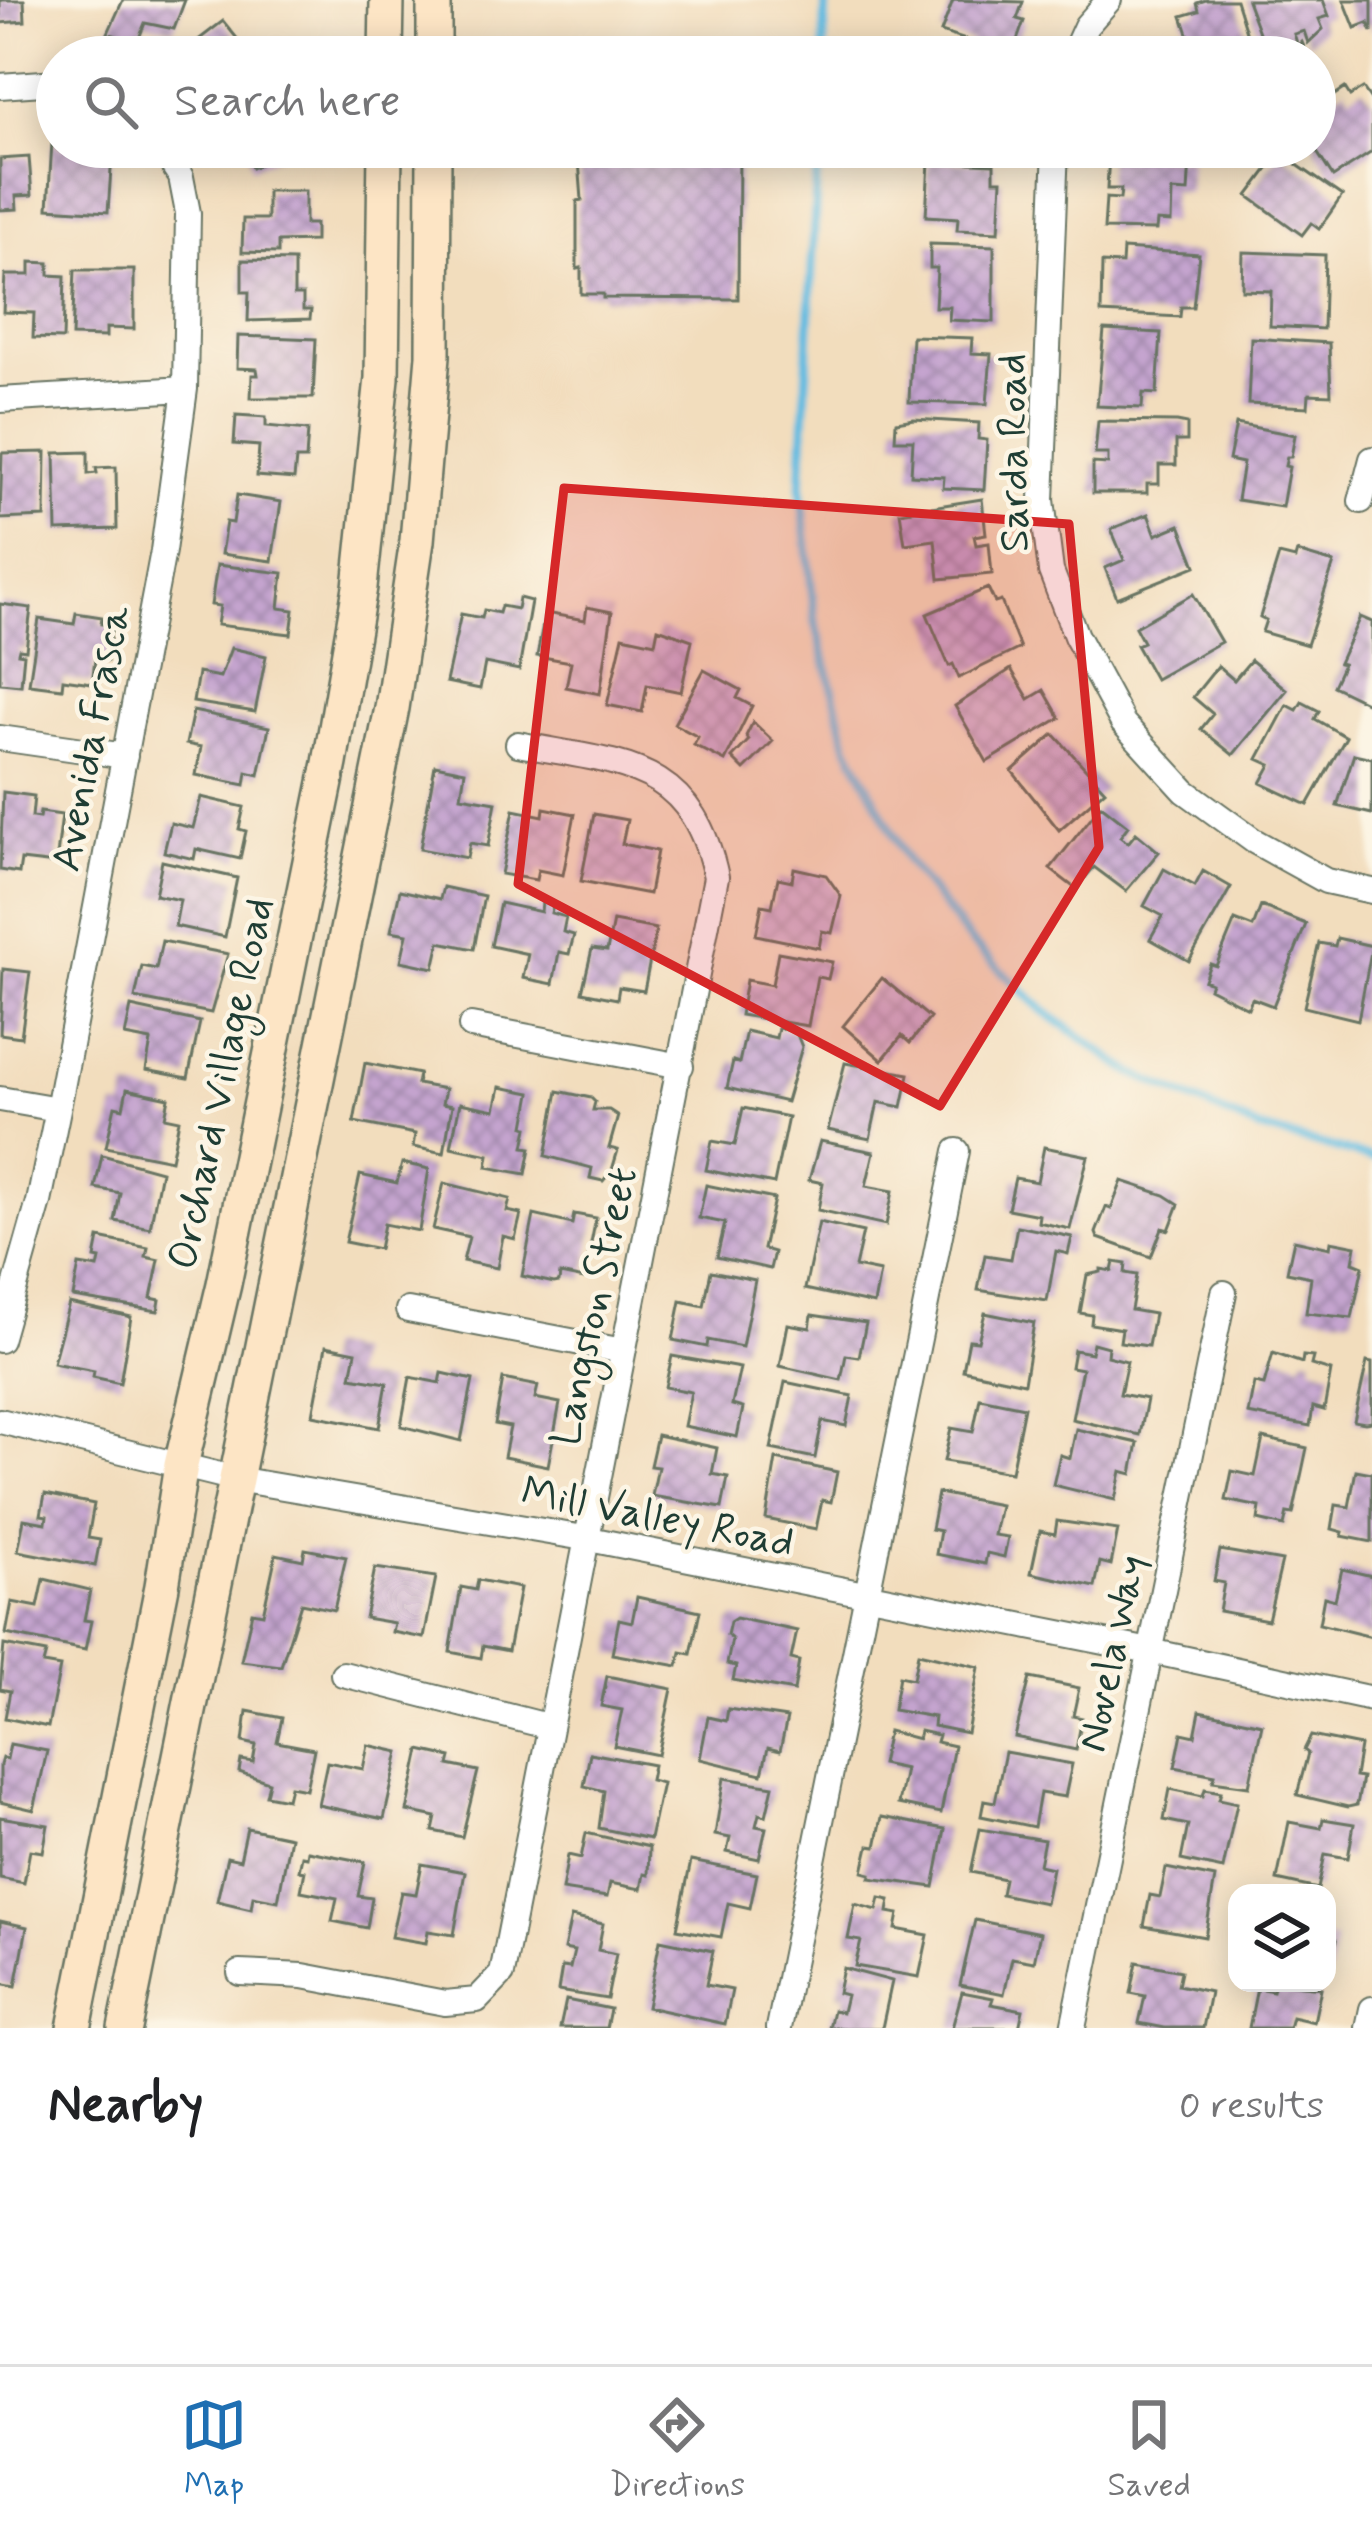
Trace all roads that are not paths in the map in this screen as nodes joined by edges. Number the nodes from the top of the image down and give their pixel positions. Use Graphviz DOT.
graph roads {
  1 [pos="387,0"];
  2 [pos="434,0"];
  3 [pos="1109,0"];
  4 [pos="386,36"];
  5 [pos="434,36"];
  6 [pos="1081,36"];
  7 [pos="36,83"];
  8 [pos="0,86"];
  9 [pos="175,168"];
  10 [pos="385,168"];
  11 [pos="434,168"];
  12 [pos="1054,168"];
  13 [pos="185,389"];
  14 [pos="0,400"];
  15 [pos="1372,459"];
  16 [pos="1361,501"];
  17 [pos="0,738"];
  18 [pos="518,743"];
  19 [pos="125,757"];
  20 [pos="1372,891"];
  21 [pos="471,1027"];
  22 [pos="681,1066"];
  23 [pos="0,1099"];
  24 [pos="58,1109"];
  25 [pos="957,1150"];
  26 [pos="1224,1293"];
  27 [pos="408,1310"];
  28 [pos="0,1340"];
  29 [pos="622,1351"];
  30 [pos="0,1421"];
  31 [pos="181,1465"];
  32 [pos="236,1479"];
  33 [pos="584,1538"];
  34 [pos="868,1597"];
  35 [pos="1150,1651"];
  36 [pos="343,1674"];
  37 [pos="1372,1699"];
  38 [pos="548,1726"];
  39 [pos="240,1973"];
  40 [pos="1372,2008"];
  41 [pos="74,2028"];
  42 [pos="125,2028"];
  43 [pos="779,2028"];
  44 [pos="1073,2028"];
  45 [pos="1368,2028"];
  1 -- 4 [label="main road"];
  2 -- 5 [label="main road"];
  3 -- 6 [label="street"];
  7 -- 8 [label="street"];
  9 -- 13 [label="street, Avenida Frasca"];
  10 -- 31 [label="main road, Orchard Village Road"];
  11 -- 32 [label="main road"];
  12 -- 20 [label="street, Sarda Road"];
  13 -- 14 [label="street"];
  13 -- 19 [label="street, Avenida Frasca"];
  15 -- 16 [label="street"];
  17 -- 19 [label="street"];
  18 -- 22 [label="street, Langston Street"];
  19 -- 24 [label="street, Avenida Frasca"];
  21 -- 22 [label="street"];
  22 -- 29 [label="street, Langston Street"];
  23 -- 24 [label="street"];
  24 -- 28 [label="street, Avenida Frasca"];
  25 -- 34 [label="street"];
  26 -- 35 [label="street, Novela Way"];
  27 -- 29 [label="street"];
  29 -- 33 [label="street, Langston Street"];
  30 -- 31 [label="street, Mill Valley Road"];
  31 -- 32 [label="street, Mill Valley Road"];
  31 -- 41 [label="main road, Orchard Village Road"];
  32 -- 33 [label="street, Mill Valley Road"];
  32 -- 42 [label="main road"];
  33 -- 34 [label="street, Mill Valley Road"];
  33 -- 38 [label="street, Langston Street"];
  34 -- 35 [label="street, Mill Valley Road"];
  34 -- 43 [label="street"];
  35 -- 37 [label="street, Mill Valley Road"];
  35 -- 44 [label="street, Novela Way"];
  36 -- 38 [label="street"];
  38 -- 39 [label="street, Langston Street"];
  40 -- 45 [label="street"];
}
